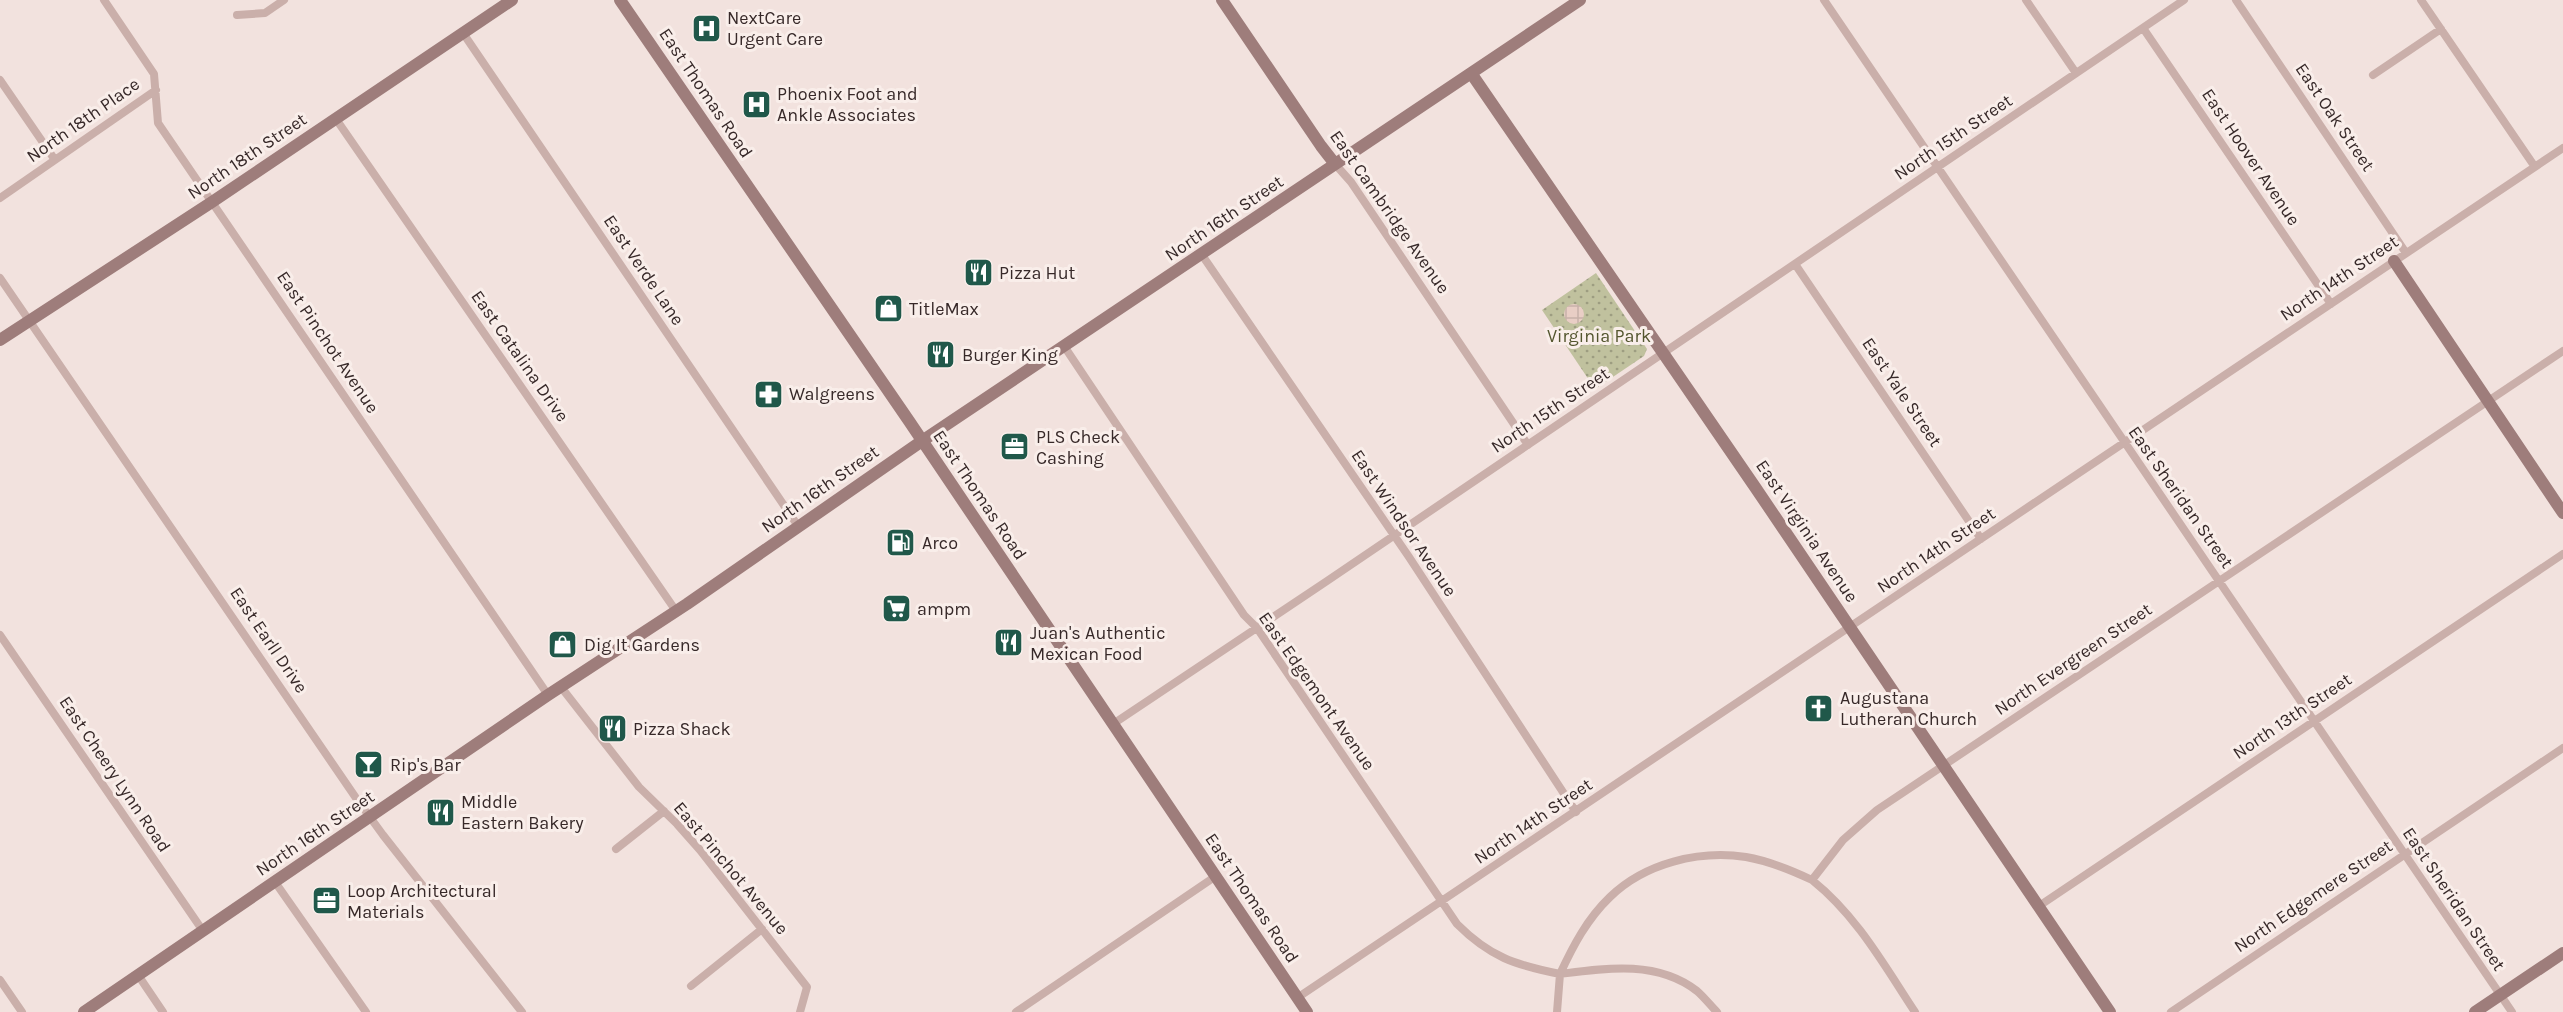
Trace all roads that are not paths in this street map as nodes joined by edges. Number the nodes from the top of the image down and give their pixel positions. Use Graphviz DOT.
graph roads {
  1 [pos="104,0"];
  2 [pos="284,0"];
  3 [pos="512,0"];
  4 [pos="620,0"];
  5 [pos="1222,0"];
  6 [pos="1580,0"];
  7 [pos="1824,0"];
  8 [pos="2026,0"];
  9 [pos="2184,0"];
  10 [pos="2236,0"];
  11 [pos="2421,0"];
  12 [pos="237,15"];
  13 [pos="2143,28"];
  14 [pos="2441,29"];
  15 [pos="463,33"];
  16 [pos="1471,73"];
  17 [pos="2076,73"];
  18 [pos="2373,75"];
  19 [pos="0,80"];
  20 [pos="156,90"];
  21 [pos="336,119"];
  22 [pos="2563,148"];
  23 [pos="55,160"];
  24 [pos="1335,164"];
  25 [pos="2535,167"];
  26 [pos="1938,168"];
  27 [pos="0,198"];
  28 [pos="212,202"];
  29 [pos="2406,253"];
  30 [pos="1202,255"];
  31 [pos="2394,261"];
  32 [pos="1795,264"];
  33 [pos="0,278"];
  34 [pos="2331,304"];
  35 [pos="29,320"];
  36 [pos="0,340"];
  37 [pos="1064,346"];
  38 [pos="2563,351"];
  39 [pos="1663,353"];
  40 [pos="2487,402"];
  41 [pos="922,441"];
  42 [pos="2124,443"];
  43 [pos="1528,445"];
  44 [pos="2563,513"];
  45 [pos="798,526"];
  46 [pos="1392,536"];
  47 [pos="1981,539"];
  48 [pos="2563,554"];
  49 [pos="2219,581"];
  50 [pos="676,611"];
  51 [pos="1850,627"];
  52 [pos="1257,628"];
  53 [pos="0,635"];
  54 [pos="561,687"];
  55 [pos="548,695"];
  56 [pos="2313,722"];
  57 [pos="1113,724"];
  58 [pos="2563,748"];
  59 [pos="1944,766"];
  60 [pos="664,811"];
  61 [pos="1576,812"];
  62 [pos="370,818"];
  63 [pos="616,849"];
  64 [pos="2405,855"];
  65 [pos="1216,876"];
  66 [pos="1812,880"];
  67 [pos="275,882"];
  68 [pos="1441,902"];
  69 [pos="2039,906"];
  70 [pos="762,929"];
  71 [pos="203,932"];
  72 [pos="2563,953"];
  73 [pos="1560,974"];
  74 [pos="138,975"];
  75 [pos="0,980"];
  76 [pos="691,986"];
  77 [pos="2500,995"];
  78 [pos="1298,998"];
  79 [pos="22,1012"];
  80 [pos="84,1012"];
  81 [pos="163,1012"];
  82 [pos="366,1012"];
  83 [pos="522,1012"];
  84 [pos="800,1012"];
  85 [pos="1017,1012"];
  86 [pos="1307,1012"];
  87 [pos="1557,1012"];
  88 [pos="1717,1012"];
  89 [pos="1916,1012"];
  90 [pos="2110,1012"];
  91 [pos="2172,1012"];
  92 [pos="2475,1012"];
  93 [pos="2512,1012"];
  1 -- 20 [label="street, East Pinchot Avenue"];
  2 -- 12 [label="street"];
  3 -- 15 [label="main road, North 18th Street"];
  4 -- 41 [label="main road, East Thomas Road"];
  5 -- 24 [label="main road, East Cambridge Avenue"];
  6 -- 16 [label="main road, North 16th Street"];
  7 -- 26 [label="street, East Sheridan Street"];
  8 -- 17 [label="street"];
  9 -- 13 [label="street, North 15th Street"];
  10 -- 29 [label="street, East Oak Street"];
  11 -- 14 [label="street"];
  13 -- 17 [label="street, North 15th Street"];
  13 -- 34 [label="street, East Hoover Avenue"];
  14 -- 18 [label="street"];
  14 -- 25 [label="street"];
  15 -- 21 [label="main road, North 18th Street"];
  15 -- 45 [label="street, East Verde Lane"];
  16 -- 24 [label="main road, North 16th Street"];
  16 -- 39 [label="main road, East Virginia Avenue"];
  17 -- 26 [label="street, North 15th Street"];
  19 -- 23 [label="street"];
  20 -- 23 [label="street, North 18th Place"];
  20 -- 28 [label="street, East Pinchot Avenue"];
  21 -- 28 [label="main road, North 18th Street"];
  21 -- 50 [label="street, East Catalina Drive"];
  22 -- 25 [label="street, North 14th Street"];
  23 -- 27 [label="street, North 18th Place"];
  24 -- 30 [label="main road, North 16th Street"];
  24 -- 43 [label="street, East Cambridge Avenue"];
  25 -- 29 [label="street, North 14th Street"];
  26 -- 32 [label="street, North 15th Street"];
  26 -- 42 [label="street, East Sheridan Street"];
  28 -- 35 [label="main road, North 18th Street"];
  28 -- 55 [label="street, East Pinchot Avenue"];
  29 -- 31 [label="street, North 14th Street"];
  30 -- 37 [label="main road, North 16th Street"];
  30 -- 46 [label="street, East Windsor Avenue"];
  31 -- 34 [label="street, North 14th Street"];
  31 -- 40 [label="main road"];
  32 -- 39 [label="street, North 15th Street"];
  32 -- 47 [label="street, East Yale Street"];
  33 -- 35 [label="street, East Earll Drive"];
  34 -- 42 [label="street, North 14th Street"];
  35 -- 36 [label="main road, North 18th Street"];
  35 -- 62 [label="street, East Earll Drive"];
  37 -- 41 [label="main road, North 16th Street"];
  37 -- 52 [label="street, East Edgemont Avenue"];
  38 -- 40 [label="street, North Evergreen Street"];
  39 -- 43 [label="street, North 15th Street"];
  39 -- 51 [label="main road, East Virginia Avenue"];
  40 -- 44 [label="main road"];
  40 -- 49 [label="street, North Evergreen Street"];
  41 -- 45 [label="main road, North 16th Street"];
  41 -- 57 [label="main road, East Thomas Road"];
  42 -- 47 [label="street, North 14th Street"];
  42 -- 49 [label="street, East Sheridan Street"];
  43 -- 46 [label="street, North 15th Street"];
  45 -- 50 [label="main road, North 16th Street"];
  46 -- 52 [label="street, North 15th Street"];
  46 -- 61 [label="street, East Windsor Avenue"];
  47 -- 51 [label="street, North 14th Street"];
  48 -- 56 [label="street, North 13th Street"];
  49 -- 56 [label="street, East Sheridan Street"];
  49 -- 59 [label="street, North Evergreen Street"];
  50 -- 54 [label="main road, North 16th Street"];
  51 -- 59 [label="main road, East Virginia Avenue"];
  51 -- 61 [label="street, North 14th Street"];
  52 -- 57 [label="street, North 15th Street"];
  52 -- 68 [label="street, East Edgemont Avenue"];
  53 -- 71 [label="street, East Cheery Lynn Road"];
  54 -- 55 [label="main road, North 16th Street"];
  54 -- 60 [label="street, East Pinchot Avenue"];
  55 -- 62 [label="main road, North 16th Street"];
  56 -- 64 [label="street, East Sheridan Street"];
  56 -- 69 [label="street, North 13th Street"];
  57 -- 65 [label="main road, East Thomas Road"];
  58 -- 64 [label="street, North Edgemere Street"];
  59 -- 66 [label="street, North Evergreen Street"];
  59 -- 69 [label="main road, East Virginia Avenue"];
  60 -- 63 [label="street"];
  60 -- 70 [label="street, East Pinchot Avenue"];
  61 -- 68 [label="street, North 14th Street"];
  62 -- 67 [label="main road, North 16th Street"];
  62 -- 83 [label="street, East Earll Drive"];
  64 -- 77 [label="street, East Sheridan Street"];
  64 -- 91 [label="street, North Edgemere Street"];
  65 -- 78 [label="main road, East Thomas Road"];
  65 -- 85 [label="street"];
  66 -- 73 [label="street"];
  66 -- 89 [label="street"];
  67 -- 71 [label="main road, North 16th Street"];
  67 -- 82 [label="street"];
  68 -- 73 [label="street, East Edgemont Avenue"];
  68 -- 78 [label="street, North 14th Street"];
  69 -- 90 [label="main road, East Virginia Avenue"];
  70 -- 76 [label="street"];
  70 -- 84 [label="street, East Pinchot Avenue"];
  71 -- 74 [label="main road, North 16th Street"];
  72 -- 77 [label="main road"];
  73 -- 87 [label="street"];
  73 -- 88 [label="street"];
  74 -- 80 [label="main road, North 16th Street"];
  74 -- 81 [label="street"];
  75 -- 79 [label="street"];
  77 -- 92 [label="main road"];
  77 -- 93 [label="street, East Sheridan Street"];
  78 -- 86 [label="main road, East Thomas Road"];
}
